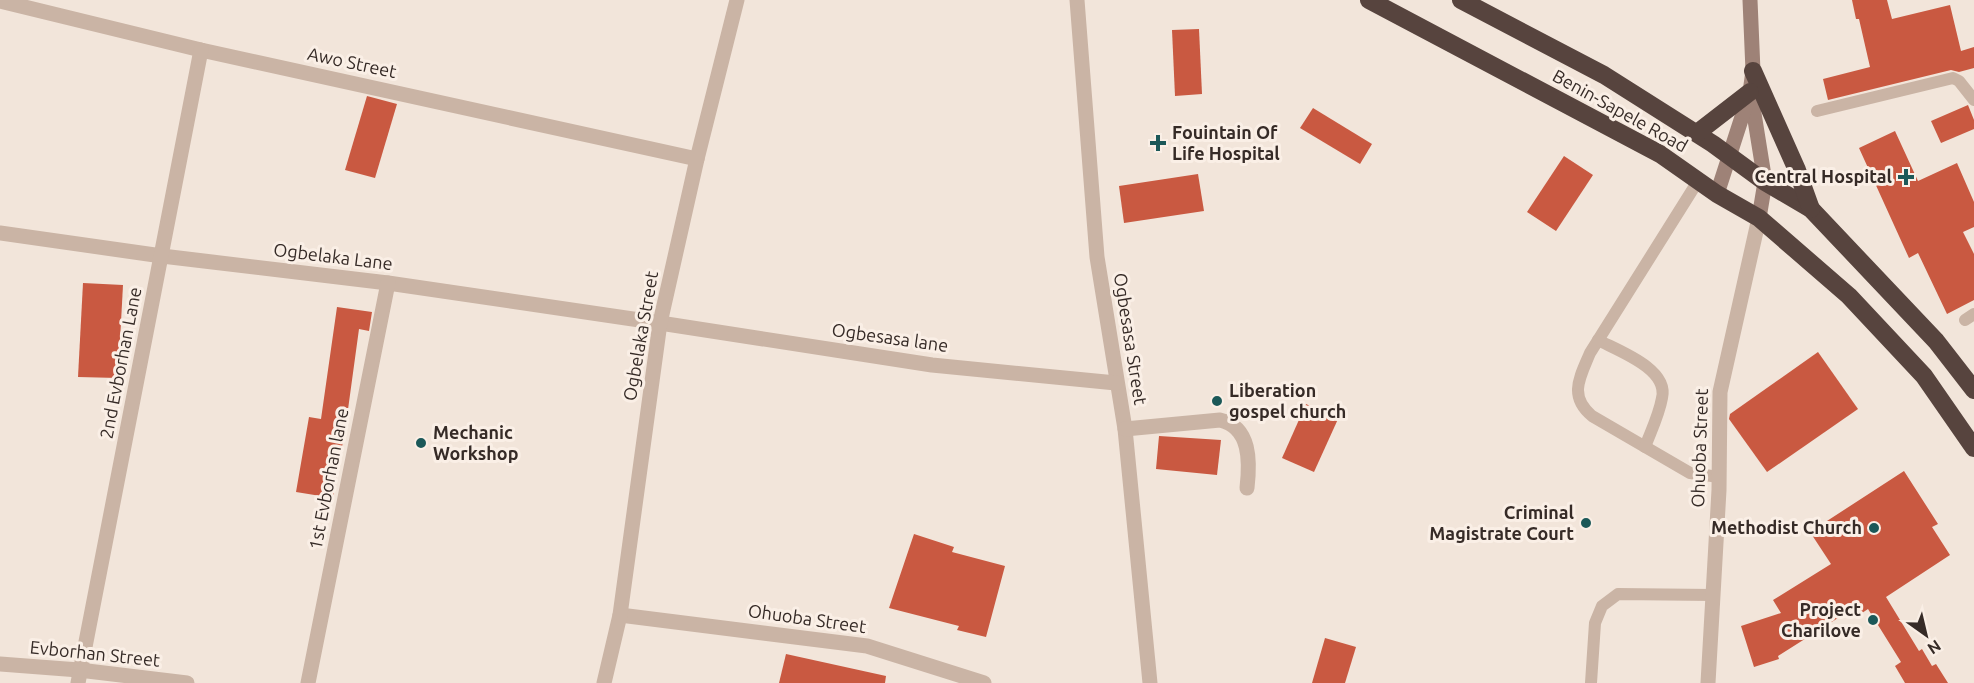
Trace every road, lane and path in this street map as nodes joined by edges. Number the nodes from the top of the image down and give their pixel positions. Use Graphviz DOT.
graph roads {
  1 [pos="737,0"];
  2 [pos="1077,0"];
  3 [pos="1369,0"];
  4 [pos="1461,0"];
  5 [pos="1750,0"];
  6 [pos="0,1"];
  7 [pos="201,50"];
  8 [pos="1753,71"];
  9 [pos="1750,92"];
  10 [pos="1974,100"];
  11 [pos="1817,111"];
  12 [pos="1697,133"];
  13 [pos="1730,157"];
  14 [pos="697,159"];
  15 [pos="1698,181"];
  16 [pos="1765,183"];
  17 [pos="1717,194"];
  18 [pos="1811,209"];
  19 [pos="1759,218"];
  20 [pos="0,233"];
  21 [pos="162,256"];
  22 [pos="388,283"];
  23 [pos="660,323"];
  24 [pos="1598,340"];
  25 [pos="1116,383"];
  26 [pos="1974,390"];
  27 [pos="1125,429"];
  28 [pos="1645,447"];
  29 [pos="1974,448"];
  30 [pos="1719,477"];
  31 [pos="1247,488"];
  32 [pos="1713,595"];
  33 [pos="620,615"];
  34 [pos="0,664"];
  35 [pos="79,677"];
  36 [pos="187,683"];
  37 [pos="308,683"];
  38 [pos="604,683"];
  39 [pos="984,683"];
  40 [pos="1150,683"];
  41 [pos="1591,683"];
  42 [pos="1708,683"];
  1 -- 14 [label="street, Ogbelaka Street"];
  2 -- 25 [label="street, Ogbesasa Street"];
  3 -- 15 [label="highway, Benin-Sapele Road"];
  4 -- 12 [label="highway, Benin-Sapele Road"];
  5 -- 8 [label="street"];
  6 -- 7 [label="street, Awo Street"];
  7 -- 14 [label="street, Awo Street"];
  7 -- 21 [label="street, 2nd Evborhan Lane"];
  8 -- 9 [label="street"];
  8 -- 18 [label="highway"];
  9 -- 12 [label="highway"];
  9 -- 13 [label="street"];
  9 -- 16 [label="street"];
  10 -- 11 [label="lane"];
  12 -- 13 [label="highway, Benin-Sapele Road"];
  13 -- 16 [label="highway, Benin-Sapele Road"];
  13 -- 17 [label="street"];
  14 -- 23 [label="street, Ogbelaka Street"];
  15 -- 17 [label="highway, Benin-Sapele Road"];
  15 -- 24 [label="lane"];
  16 -- 18 [label="highway, Benin-Sapele Road"];
  16 -- 19 [label="street"];
  17 -- 19 [label="highway, Benin-Sapele Road"];
  18 -- 26 [label="highway, Benin-Sapele Road"];
  19 -- 29 [label="highway, Benin-Sapele Road"];
  19 -- 30 [label="street, Ohuoba Street"];
  20 -- 21 [label="street, Ogbelaka Lane"];
  21 -- 22 [label="street, Ogbelaka Lane"];
  21 -- 35 [label="street, 2nd Evborhan Lane"];
  22 -- 23 [label="street, Ogbelaka Lane"];
  22 -- 37 [label="street, 1st Evborhan lane"];
  23 -- 25 [label="street, Ogbesasa lane"];
  23 -- 33 [label="street, Ogbelaka Street"];
  24 -- 28 [label="lane"];
  24 -- 28 [label="lane"];
  25 -- 27 [label="street, Ogbesasa Street"];
  27 -- 31 [label="street"];
  27 -- 40 [label="street, Ogbesasa Street"];
  28 -- 30 [label="lane"];
  30 -- 32 [label="street, Ohuoba Street"];
  32 -- 41 [label="lane"];
  32 -- 42 [label="street, Ohuoba Street"];
  33 -- 38 [label="street, Ogbelaka Street"];
  33 -- 39 [label="street, Ohuoba Street"];
  34 -- 35 [label="street, Evborhan Street"];
  35 -- 36 [label="street, Evborhan Street"];
}
